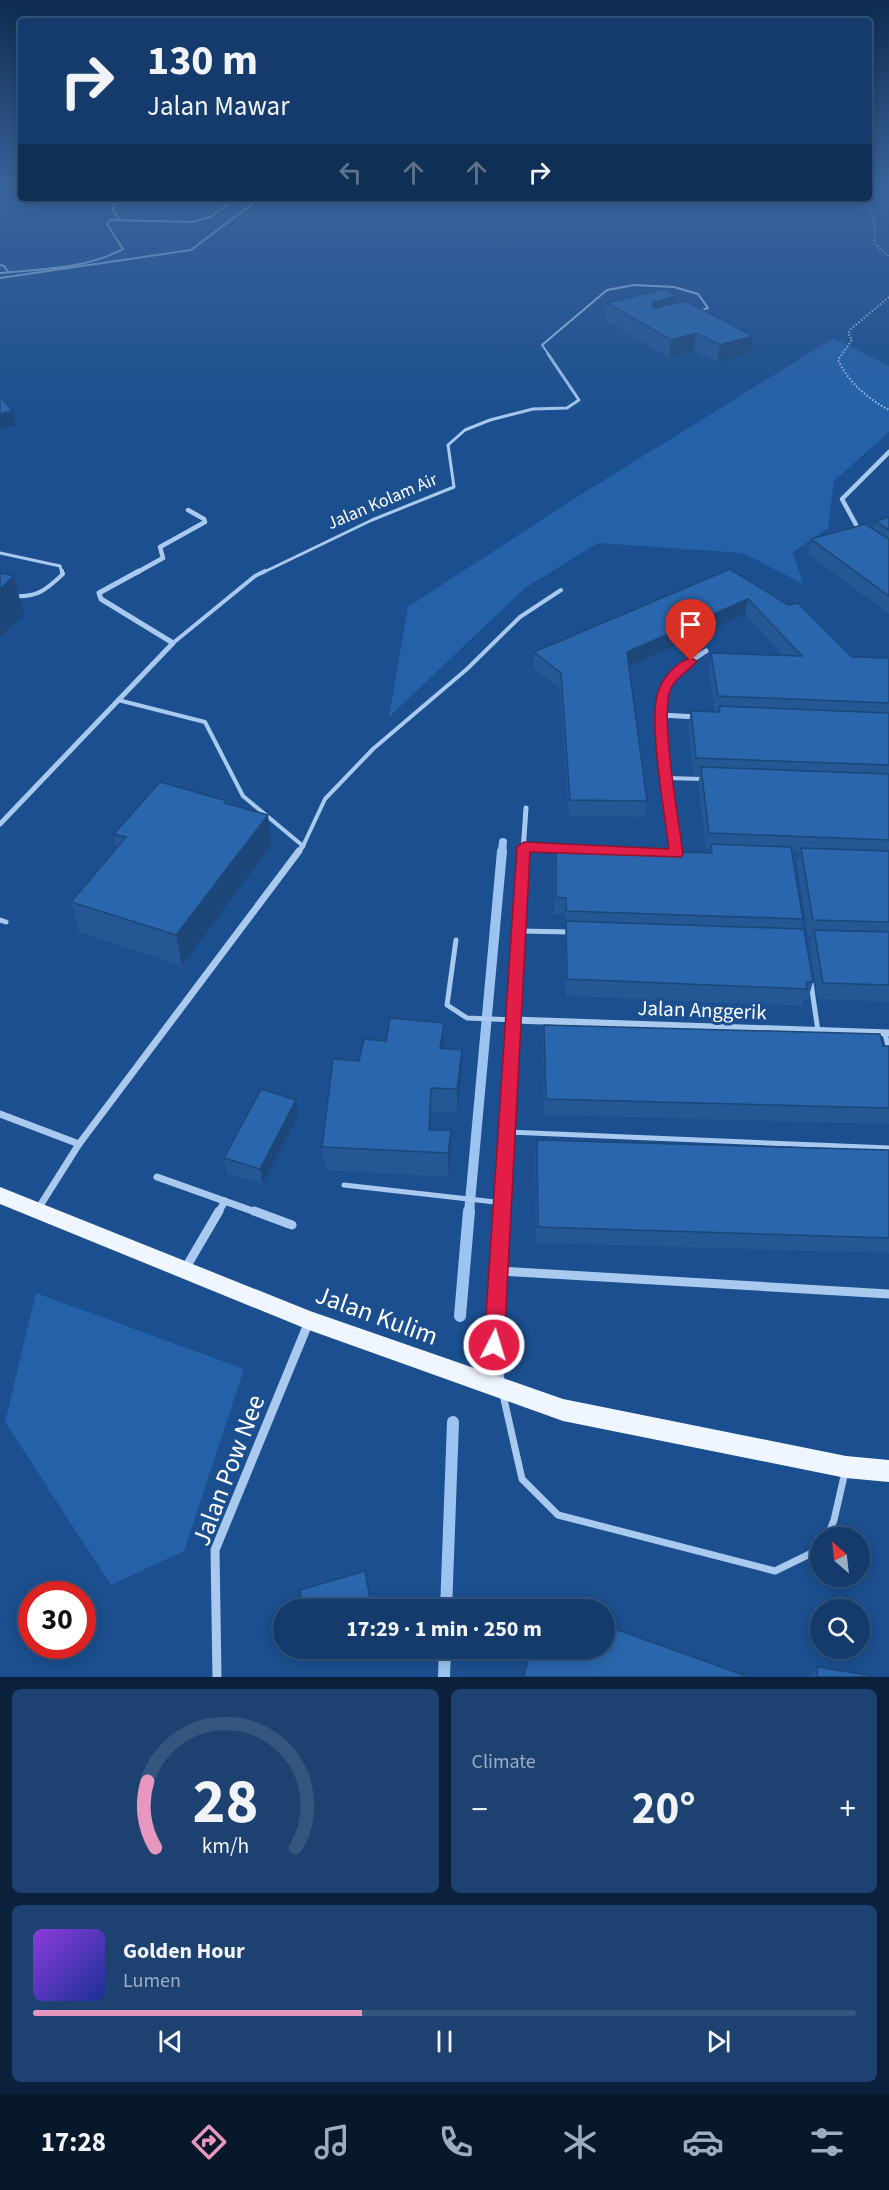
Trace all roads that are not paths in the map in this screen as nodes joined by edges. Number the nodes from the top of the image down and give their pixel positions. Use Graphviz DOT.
graph roads {
  1 [pos="69,264"];
  2 [pos="94,264"];
  3 [pos="0,265"];
  4 [pos="8,272"];
  5 [pos="0,273"];
  6 [pos="0,278"];
  7 [pos="697,311"];
  8 [pos="889,452"];
  9 [pos="188,510"];
  10 [pos="867,537"];
  11 [pos="0,553"];
  12 [pos="561,590"];
  13 [pos="9,595"];
  14 [pos="173,643"];
  15 [pos="706,651"];
  16 [pos="118,700"];
  17 [pos="660,715"];
  18 [pos="705,717"];
  19 [pos="667,777"];
  20 [pos="714,779"];
  21 [pos="526,808"];
  22 [pos="0,824"];
  23 [pos="303,846"];
  24 [pos="524,847"];
  25 [pos="570,849"];
  26 [pos="664,853"];
  27 [pos="676,854"];
  28 [pos="687,854"];
  29 [pos="0,920"];
  30 [pos="6,922"];
  31 [pos="519,931"];
  32 [pos="578,933"];
  33 [pos="456,940"];
  34 [pos="810,974"];
  35 [pos="514,1020"];
  36 [pos="818,1030"];
  37 [pos="887,1033"];
  38 [pos="889,1051"];
  39 [pos="0,1114"];
  40 [pos="507,1132"];
  41 [pos="79,1144"];
  42 [pos="889,1148"];
  43 [pos="157,1177"];
  44 [pos="344,1185"];
  45 [pos="0,1195"];
  46 [pos="225,1201"];
  47 [pos="504,1203"];
  48 [pos="37,1210"];
  49 [pos="292,1224"];
  50 [pos="185,1269"];
  51 [pos="500,1271"];
  52 [pos="889,1294"];
  53 [pos="309,1320"];
  54 [pos="502,1388"];
  55 [pos="846,1467"];
  56 [pos="889,1471"];
  57 [pos="831,1527"];
  58 [pos="810,1554"];
  59 [pos="217,1677"];
  1 -- 4 [label="lane"];
  2 -- 6 [label="lane"];
  3 -- 4 [label="lane"];
  4 -- 5 [label="lane"];
  7 -- 14 [label="lane, Jalan Kolam Air"];
  8 -- 10 [label="street"];
  9 -- 14 [label="street"];
  11 -- 13 [label="lane"];
  12 -- 23 [label="lane"];
  14 -- 16 [label="street, Jalan Kolam Air"];
  15 -- 17 [label="street"];
  16 -- 22 [label="street, Jalan Kolam Air"];
  16 -- 23 [label="lane"];
  17 -- 18 [label="street"];
  17 -- 19 [label="street"];
  19 -- 20 [label="lane"];
  19 -- 27 [label="street"];
  21 -- 24 [label="street"];
  23 -- 41 [label="street"];
  24 -- 25 [label="street"];
  24 -- 31 [label="street"];
  26 -- 27 [label="street"];
  27 -- 28 [label="street"];
  29 -- 30 [label="lane"];
  31 -- 32 [label="lane"];
  31 -- 35 [label="street"];
  33 -- 35 [label="lane"];
  34 -- 36 [label="lane"];
  35 -- 36 [label="street, Jalan Anggerik"];
  35 -- 40 [label="street"];
  36 -- 37 [label="street, Jalan Anggerik"];
  37 -- 38 [label="lane"];
  39 -- 41 [label="street"];
  40 -- 42 [label="lane"];
  40 -- 47 [label="street"];
  41 -- 48 [label="street"];
  43 -- 46 [label="street"];
  44 -- 47 [label="lane"];
  45 -- 48 [label="main road, Jalan Kulim"];
  46 -- 49 [label="street"];
  46 -- 50 [label="street"];
  47 -- 51 [label="street"];
  48 -- 50 [label="main road, Jalan Kulim"];
  50 -- 53 [label="main road, Jalan Kulim"];
  51 -- 52 [label="street"];
  51 -- 54 [label="street"];
  53 -- 54 [label="main road, Jalan Kulim"];
  53 -- 59 [label="street, Jalan Pow Nee"];
  54 -- 55 [label="main road, Jalan Kulim"];
  54 -- 58 [label="lane"];
  55 -- 56 [label="main road, Jalan Kulim"];
  55 -- 57 [label="lane"];
}
